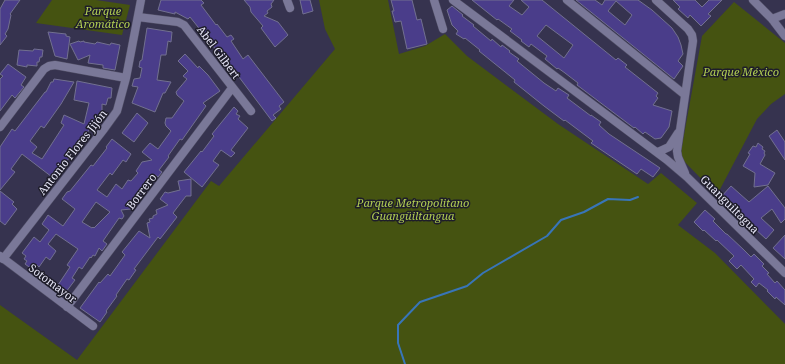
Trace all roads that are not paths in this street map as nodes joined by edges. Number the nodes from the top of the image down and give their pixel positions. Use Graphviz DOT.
graph roads {
  1 [pos="141,0"];
  2 [pos="434,0"];
  3 [pos="454,0"];
  4 [pos="566,0"];
  5 [pos="656,0"];
  6 [pos="752,0"];
  7 [pos="785,14"];
  8 [pos="138,17"];
  9 [pos="772,19"];
  10 [pos="443,29"];
  11 [pos="785,36"];
  12 [pos="126,78"];
  13 [pos="232,88"];
  14 [pos="685,95"];
  15 [pos="251,111"];
  16 [pos="0,127"];
  17 [pos="679,132"];
  18 [pos="658,152"];
  19 [pos="687,177"];
  20 [pos="2,258"];
  21 [pos="785,273"];
  22 [pos="67,307"];
  23 [pos="93,326"];
  1 -- 8 [label="street, Antonio Flores Jijón"];
  2 -- 10 [label="street"];
  3 -- 18 [label="street, Guanguiltagua"];
  4 -- 14 [label="street"];
  5 -- 14 [label="street"];
  6 -- 9 [label="street"];
  7 -- 9 [label="street"];
  8 -- 12 [label="street, Antonio Flores Jijón"];
  8 -- 13 [label="street, Abel Gilbert"];
  9 -- 11 [label="street"];
  12 -- 16 [label="street"];
  12 -- 20 [label="street, Antonio Flores Jijón"];
  13 -- 15 [label="street, Abel Gilbert"];
  13 -- 22 [label="street, Borrero"];
  14 -- 17 [label="street"];
  17 -- 18 [label="street"];
  17 -- 19 [label="street"];
  18 -- 19 [label="street, Guanguiltagua"];
  19 -- 21 [label="street, Guanguiltagua"];
  20 -- 22 [label="street, Sotomayor"];
  22 -- 23 [label="street, Sotomayor"];
}
